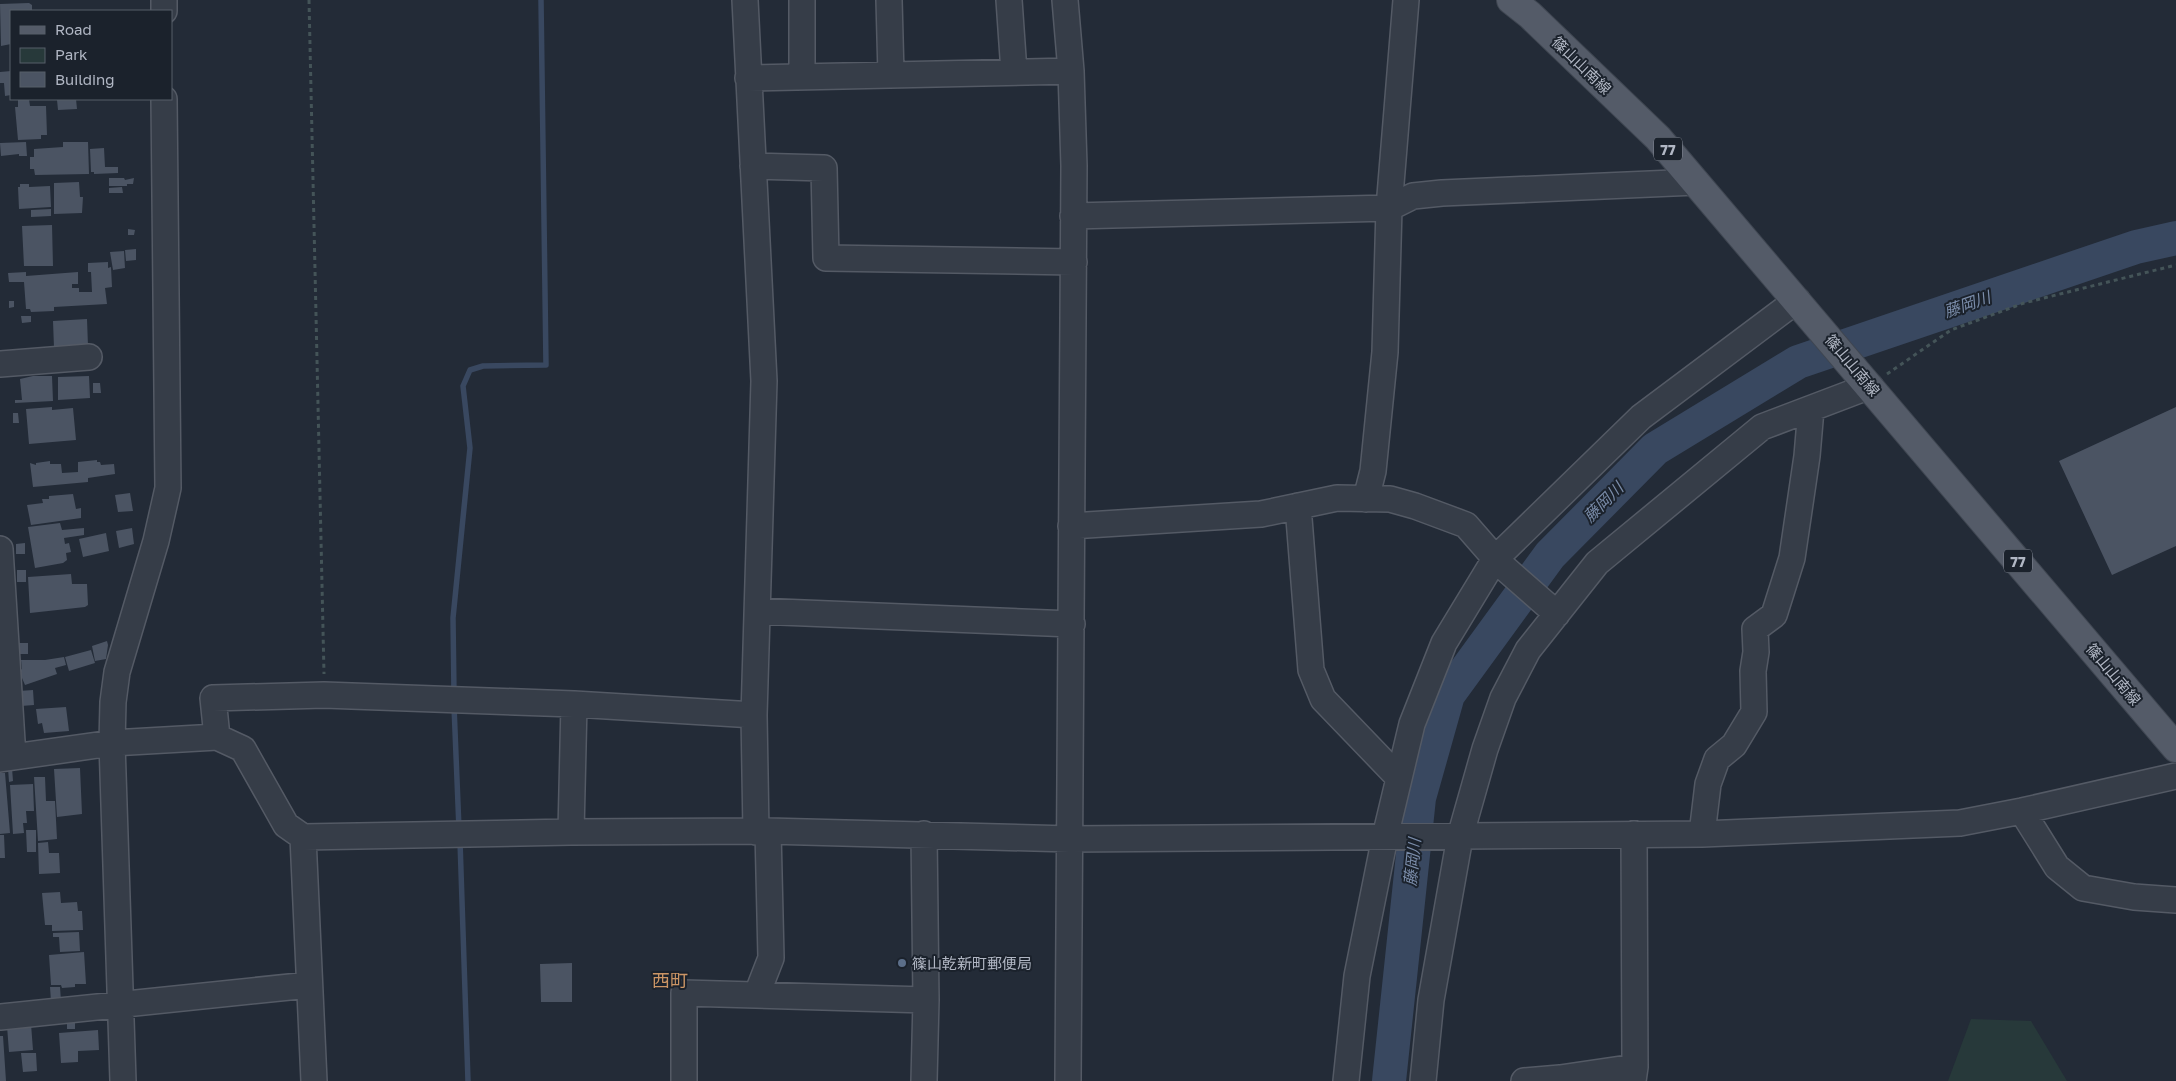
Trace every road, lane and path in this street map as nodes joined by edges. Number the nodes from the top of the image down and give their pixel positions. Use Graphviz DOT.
graph roads {
  1 [pos="308,0"];
  2 [pos="745,0"];
  3 [pos="802,0"];
  4 [pos="889,0"];
  5 [pos="1009,0"];
  6 [pos="1065,0"];
  7 [pos="1406,0"];
  8 [pos="1511,0"];
  9 [pos="1071,71"];
  10 [pos="1014,72"];
  11 [pos="891,75"];
  12 [pos="802,77"];
  13 [pos="748,78"];
  14 [pos="164,100"];
  15 [pos="753,166"];
  16 [pos="1696,182"];
  17 [pos="1389,208"];
  18 [pos="1073,216"];
  19 [pos="1074,262"];
  20 [pos="2176,265"];
  21 [pos="1803,307"];
  22 [pos="89,357"];
  23 [pos="0,364"];
  24 [pos="1865,380"];
  25 [pos="1811,409"];
  26 [pos="1366,499"];
  27 [pos="1298,506"];
  28 [pos="1071,526"];
  29 [pos="0,549"];
  30 [pos="1498,562"];
  31 [pos="1554,610"];
  32 [pos="758,611"];
  33 [pos="1072,624"];
  34 [pos="324,695"];
  35 [pos="574,704"];
  36 [pos="754,715"];
  37 [pos="217,737"];
  38 [pos="112,743"];
  39 [pos="2176,748"];
  40 [pos="6,758"];
  41 [pos="2176,776"];
  42 [pos="1399,778"];
  43 [pos="2022,811"];
  44 [pos="571,832"];
  45 [pos="762,832"];
  46 [pos="924,834"];
  47 [pos="1634,834"];
  48 [pos="1702,834"];
  49 [pos="303,837"];
  50 [pos="1389,837"];
  51 [pos="1453,837"];
  52 [pos="1070,839"];
  53 [pos="2176,900"];
  54 [pos="309,985"];
  55 [pos="757,994"];
  56 [pos="926,1000"];
  57 [pos="121,1004"];
  58 [pos="0,1017"];
  59 [pos="1634,1074"];
  60 [pos="1560,1080"];
  61 [pos="122,1081"];
  62 [pos="314,1081"];
  63 [pos="684,1081"];
  64 [pos="924,1081"];
  65 [pos="1068,1081"];
  66 [pos="1346,1081"];
  67 [pos="1423,1081"];
  68 [pos="1524,1081"];
  1 -- 34 [label="path"];
  2 -- 13 [label="street"];
  3 -- 12 [label="street"];
  4 -- 11 [label="street"];
  5 -- 10 [label="street"];
  6 -- 9 [label="street"];
  7 -- 17 [label="street"];
  8 -- 16 [label="main road, 篠山山南線 / 77"];
  9 -- 10 [label="street"];
  9 -- 18 [label="street"];
  10 -- 11 [label="street"];
  11 -- 12 [label="street"];
  12 -- 13 [label="street"];
  13 -- 15 [label="street"];
  14 -- 38 [label="street"];
  15 -- 19 [label="street"];
  15 -- 32 [label="street"];
  16 -- 17 [label="street"];
  16 -- 21 [label="main road, 篠山山南線 / 77"];
  17 -- 18 [label="street"];
  17 -- 26 [label="street"];
  18 -- 19 [label="street"];
  19 -- 28 [label="street"];
  20 -- 24 [label="path"];
  21 -- 24 [label="main road, 篠山山南線 / 77"];
  21 -- 30 [label="street"];
  22 -- 23 [label="street"];
  24 -- 25 [label="street"];
  24 -- 39 [label="main road, 篠山山南線 / 77"];
  25 -- 31 [label="street"];
  25 -- 48 [label="street"];
  26 -- 27 [label="street"];
  26 -- 30 [label="street"];
  27 -- 28 [label="street"];
  27 -- 42 [label="street"];
  28 -- 33 [label="street"];
  29 -- 40 [label="street"];
  30 -- 31 [label="street"];
  30 -- 42 [label="street"];
  31 -- 51 [label="street"];
  32 -- 33 [label="street"];
  32 -- 36 [label="street"];
  33 -- 52 [label="street"];
  34 -- 35 [label="street"];
  34 -- 37 [label="street"];
  35 -- 36 [label="street"];
  35 -- 44 [label="street"];
  36 -- 45 [label="street"];
  37 -- 38 [label="street"];
  37 -- 49 [label="street"];
  38 -- 40 [label="street"];
  38 -- 57 [label="street"];
  41 -- 43 [label="street"];
  42 -- 50 [label="street"];
  43 -- 48 [label="street"];
  43 -- 53 [label="street"];
  44 -- 45 [label="street"];
  44 -- 49 [label="street"];
  45 -- 46 [label="street"];
  45 -- 55 [label="street"];
  46 -- 52 [label="street"];
  46 -- 56 [label="street"];
  47 -- 48 [label="street"];
  47 -- 51 [label="street"];
  47 -- 59 [label="street"];
  49 -- 54 [label="street"];
  50 -- 51 [label="street"];
  50 -- 52 [label="street"];
  50 -- 66 [label="street"];
  51 -- 67 [label="street"];
  52 -- 65 [label="street"];
  54 -- 57 [label="street"];
  54 -- 62 [label="street"];
  55 -- 56 [label="street"];
  55 -- 63 [label="street"];
  56 -- 64 [label="street"];
  57 -- 58 [label="street"];
  57 -- 61 [label="street"];
  59 -- 60 [label="street"];
  60 -- 68 [label="street"];
}
